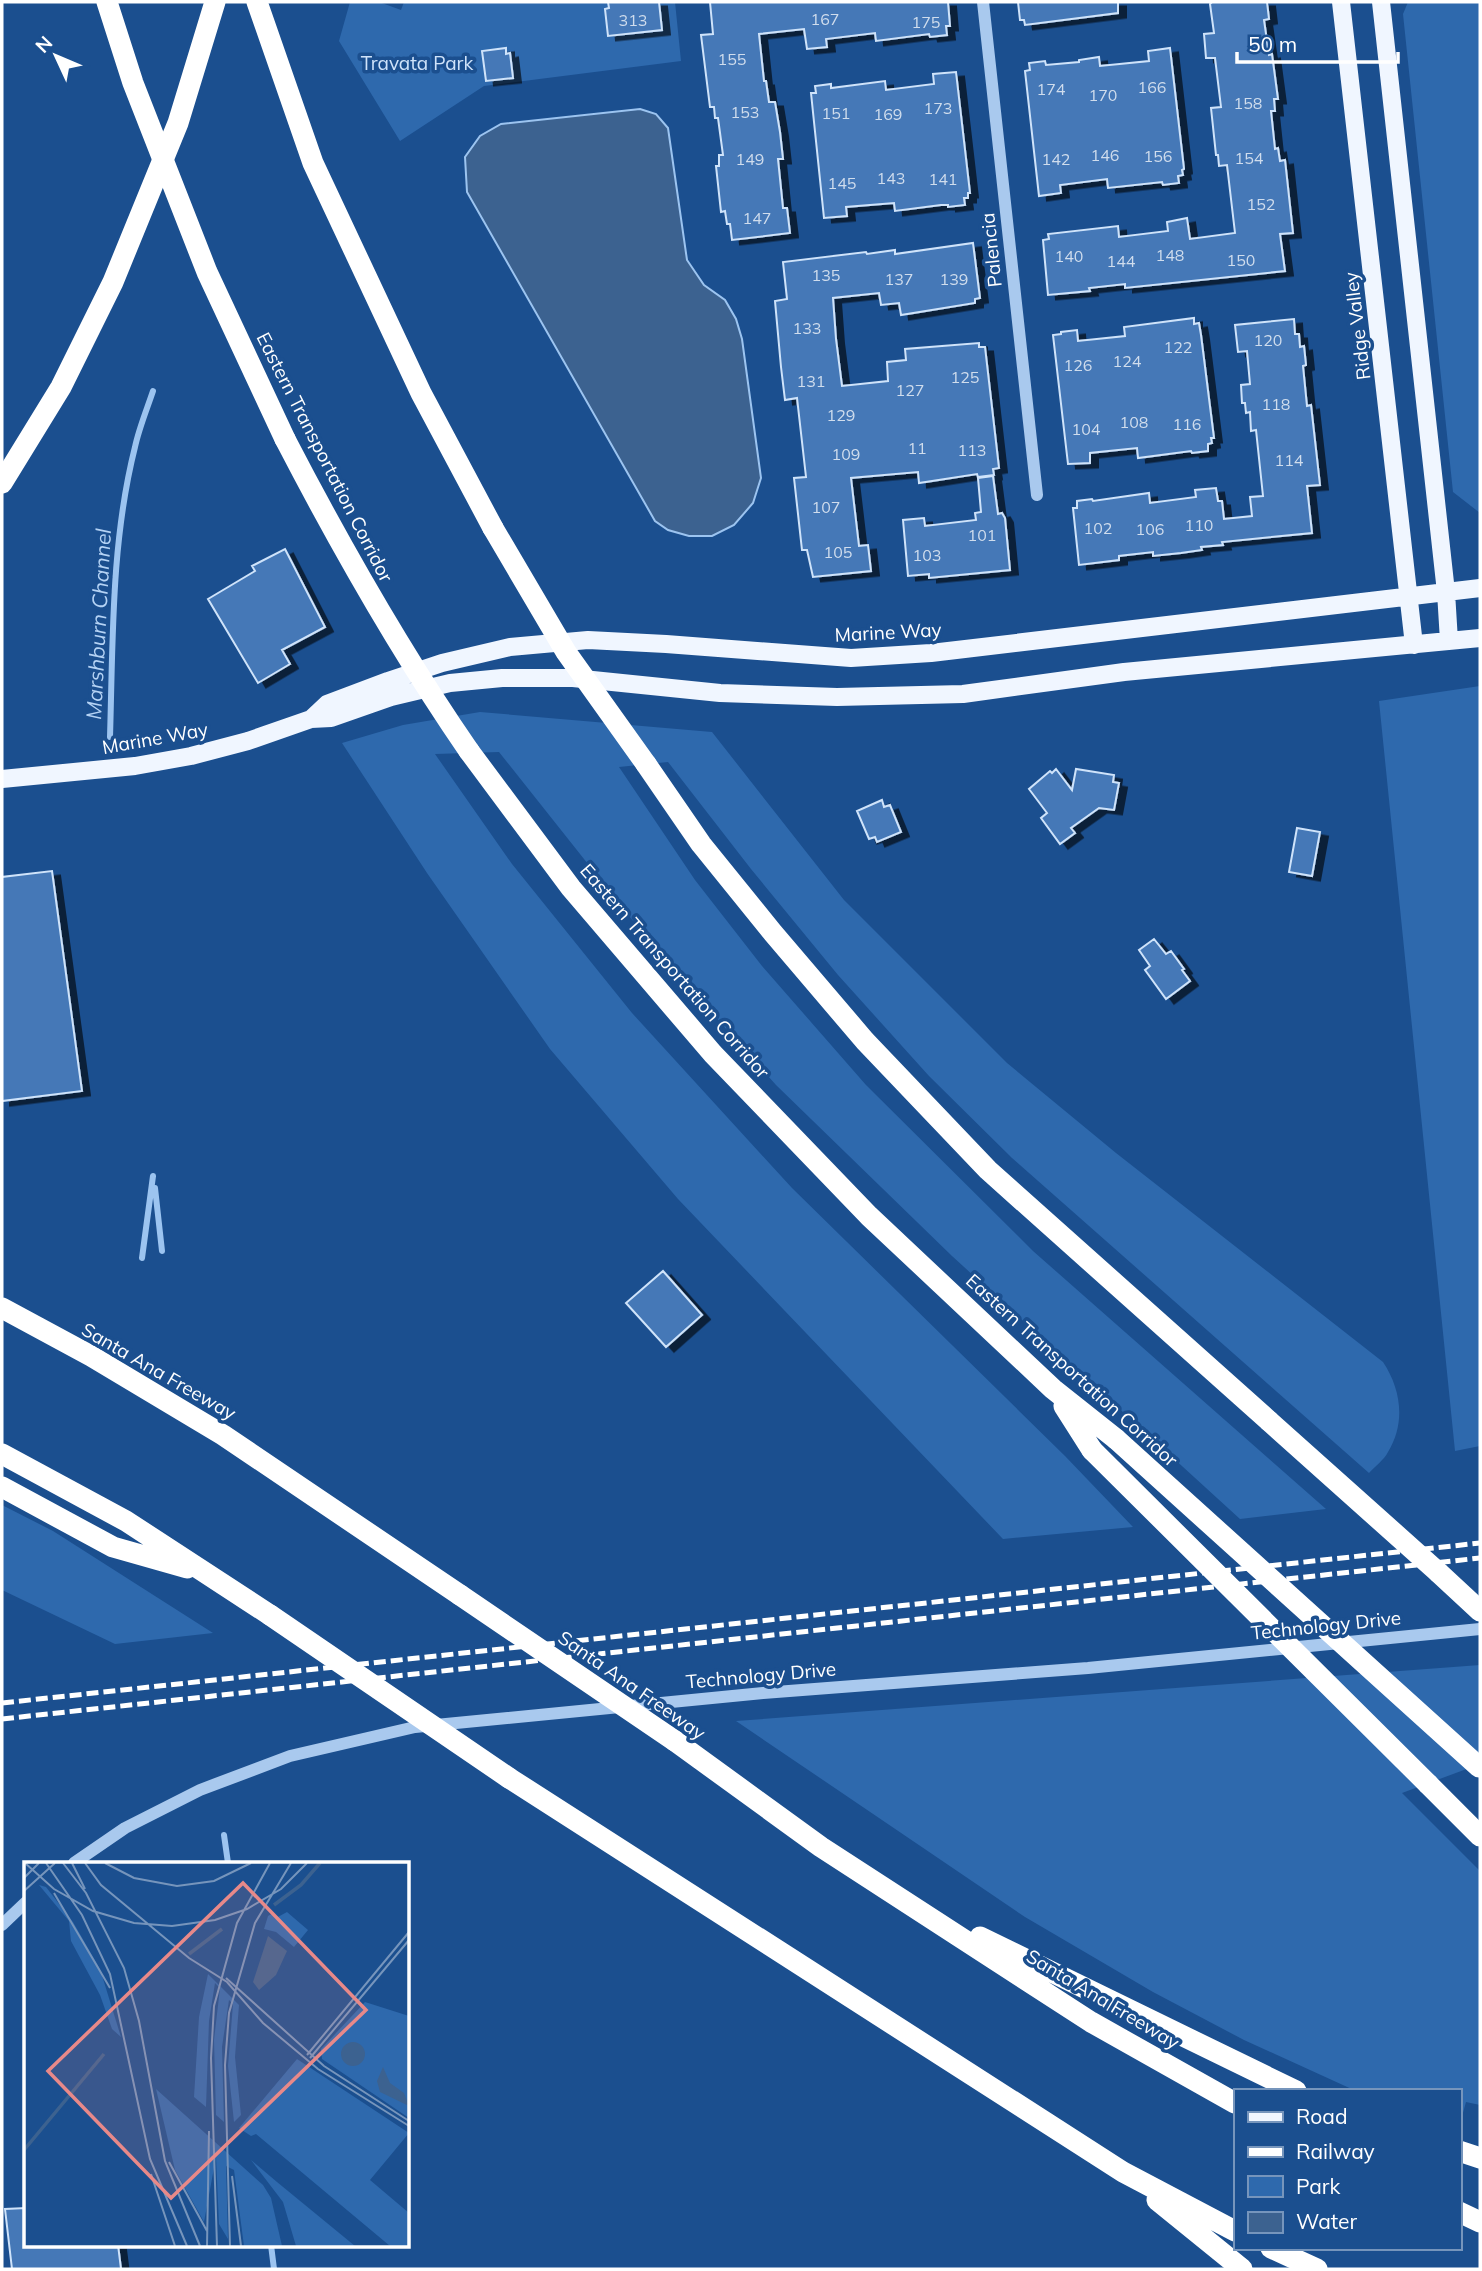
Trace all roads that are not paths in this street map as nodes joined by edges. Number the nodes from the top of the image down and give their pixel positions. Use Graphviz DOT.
graph roads {
  1 [pos="107,2"];
  2 [pos="215,2"];
  3 [pos="257,2"];
  4 [pos="984,2"];
  5 [pos="1341,2"];
  6 [pos="1381,2"];
  7 [pos="2,483"];
  8 [pos="1037,495"];
  9 [pos="1480,588"];
  10 [pos="1446,592"];
  11 [pos="1409,596"];
  12 [pos="1480,638"];
  13 [pos="1449,641"];
  14 [pos="1414,645"];
  15 [pos="311,719"];
  16 [pos="2,779"];
  17 [pos="2,1308"];
  18 [pos="1053,1389"];
  19 [pos="2,1454"];
  20 [pos="2,1487"];
  21 [pos="205,1573"];
  22 [pos="1439,1573"];
  23 [pos="1480,1604"];
  24 [pos="1480,1611"];
  25 [pos="1480,1629"];
  26 [pos="1479,1767"];
  27 [pos="1480,1836"];
  28 [pos="75,1862"];
  29 [pos="894,1894"];
  30 [pos="24,1904"];
  31 [pos="2,1925"];
  32 [pos="1292,2089"];
  33 [pos="1234,2102"];
  34 [pos="1461,2152"];
  35 [pos="1480,2158"];
  36 [pos="1123,2172"];
  37 [pos="1461,2213"];
  38 [pos="1480,2222"];
  39 [pos="1234,2230"];
  40 [pos="1275,2250"];
  41 [pos="1242,2269"];
  42 [pos="1317,2269"];
  1 -- 18 [label="highway, Eastern Transportation Corridor, bridge"];
  2 -- 7 [label="highway, bridge"];
  3 -- 22 [label="highway, bridge"];
  4 -- 8 [label="street, Palencia"];
  5 -- 11 [label="main road, Ridge Valley"];
  6 -- 10 [label="main road"];
  9 -- 10 [label="main road, Marine Way"];
  10 -- 11 [label="main road, Marine Way"];
  10 -- 13 [label="main road"];
  11 -- 14 [label="main road, Ridge Valley"];
  11 -- 15 [label="main road, Marine Way"];
  12 -- 13 [label="main road, Marine Way"];
  13 -- 14 [label="main road, Marine Way"];
  14 -- 15 [label="main road, Marine Way"];
  15 -- 16 [label="main road, Marine Way"];
  17 -- 29 [label="highway, Santa Ana Freeway, bridge"];
  18 -- 26 [label="highway, Eastern Transportation Corridor, bridge"];
  18 -- 27 [label="highway, bridge"];
  19 -- 21 [label="highway"];
  20 -- 21 [label="highway"];
  21 -- 36 [label="highway, bridge"];
  22 -- 23 [label="highway"];
  22 -- 24 [label="highway"];
  25 -- 28 [label="street, Technology Drive"];
  29 -- 32 [label="highway"];
  29 -- 33 [label="highway, Santa Ana Freeway"];
  30 -- 31 [label="street"];
  34 -- 35 [label="highway"];
  36 -- 39 [label="highway"];
  36 -- 41 [label="highway"];
  37 -- 38 [label="highway"];
  40 -- 42 [label="highway"];
}
